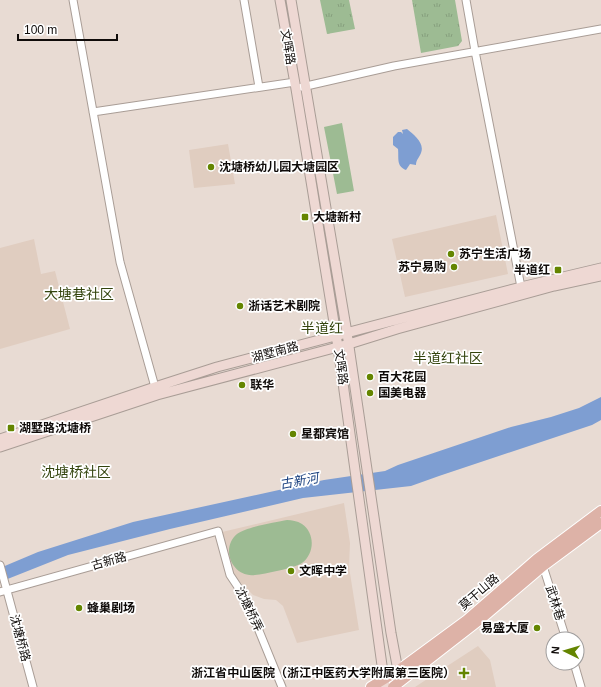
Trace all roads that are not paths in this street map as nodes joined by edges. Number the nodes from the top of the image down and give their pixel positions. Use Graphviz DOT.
graph roads {
  1 [pos="73,0"];
  2 [pos="244,0"];
  3 [pos="280,0"];
  4 [pos="291,0"];
  5 [pos="466,0"];
  6 [pos="601,29"];
  7 [pos="475,51"];
  8 [pos="295,85"];
  9 [pos="306,86"];
  10 [pos="259,87"];
  11 [pos="93,112"];
  12 [pos="601,268"];
  13 [pos="601,276"];
  14 [pos="521,287"];
  15 [pos="348,333"];
  16 [pos="336,336"];
  17 [pos="349,344"];
  18 [pos="338,347"];
  19 [pos="155,387"];
  20 [pos="0,439"];
  21 [pos="0,447"];
  22 [pos="601,511"];
  23 [pos="601,523"];
  24 [pos="218,531"];
  25 [pos="0,565"];
  26 [pos="543,566"];
  27 [pos="4,589"];
  28 [pos="563,631"];
  29 [pos="399,670"];
  30 [pos="576,671"];
  31 [pos="384,683"];
  32 [pos="398,685"];
  33 [pos="33,687"];
  34 [pos="282,687"];
  35 [pos="371,687"];
  36 [pos="581,687"];
  1 -- 11 [label="street"];
  2 -- 10 [label="street"];
  3 -- 8 [label="main road, 文晖路"];
  4 -- 9 [label="main road, 文晖路"];
  5 -- 7 [label="street"];
  6 -- 7 [label="street"];
  7 -- 9 [label="street"];
  7 -- 14 [label="street"];
  8 -- 9 [label="street"];
  8 -- 10 [label="street"];
  8 -- 16 [label="main road, 文晖路"];
  9 -- 15 [label="main road, 文晖路"];
  10 -- 11 [label="street"];
  11 -- 19 [label="street"];
  12 -- 14 [label="main road, 湖墅南路"];
  13 -- 17 [label="main road, 湖墅南路"];
  14 -- 15 [label="main road, 湖墅南路"];
  15 -- 16 [label="main road, 湖墅南路"];
  15 -- 17 [label="main road, 文晖路"];
  16 -- 18 [label="main road, 文晖路"];
  16 -- 19 [label="main road, 湖墅南路"];
  17 -- 18 [label="main road, 湖墅南路"];
  17 -- 29 [label="main road, 文晖路"];
  18 -- 21 [label="main road, 湖墅南路"];
  18 -- 31 [label="main road, 文晖路"];
  19 -- 20 [label="main road, 湖墅南路"];
  22 -- 29 [label="main road, 莫干山路"];
  23 -- 26 [label="main road, 莫干山路"];
  24 -- 27 [label="street, 古新路"];
  24 -- 34 [label="street, 沈塘桥弄"];
  25 -- 27 [label="street, 沈塘桥路"];
  26 -- 28 [label="street, 武林巷"];
  26 -- 32 [label="main road, 莫干山路"];
  27 -- 33 [label="street, 沈塘桥路"];
  29 -- 31 [label="main road, 莫干山路"];
  29 -- 32 [label="main road, 文晖路"];
  30 -- 36 [label="street"];
  31 -- 35 [label="main road, 莫干山路"];
}
